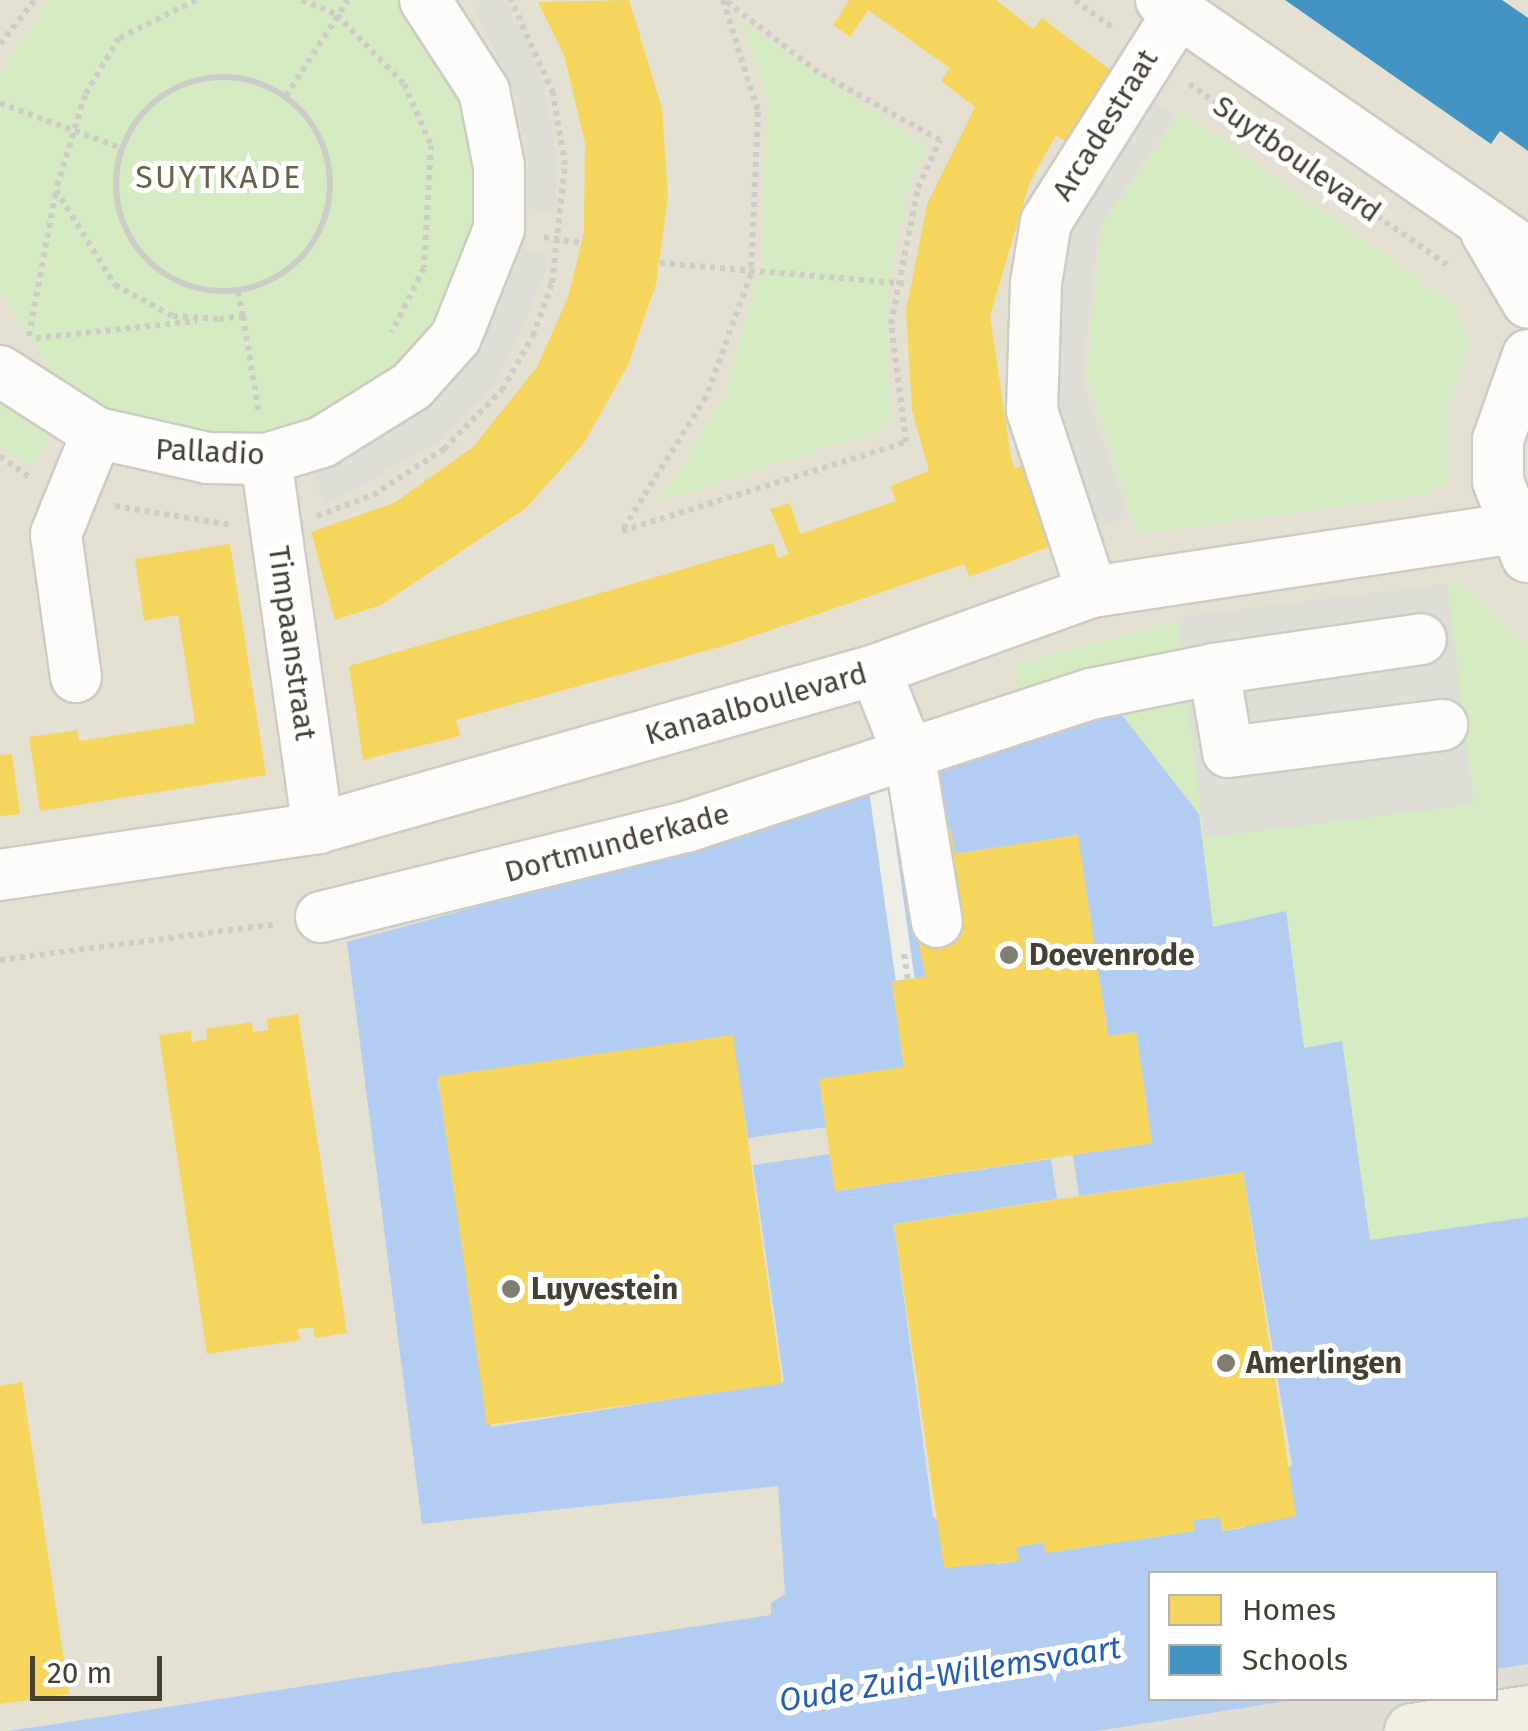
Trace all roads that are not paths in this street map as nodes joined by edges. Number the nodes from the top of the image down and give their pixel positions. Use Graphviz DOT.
graph roads {
  1 [pos="425,0"];
  2 [pos="1169,6"];
  3 [pos="1507,242"];
  4 [pos="1528,303"];
  5 [pos="14,354"];
  6 [pos="1528,355"];
  7 [pos="97,432"];
  8 [pos="271,437"];
  9 [pos="1519,544"];
  10 [pos="1092,592"];
  11 [pos="1421,639"];
  12 [pos="1214,669"];
  13 [pos="875,670"];
  14 [pos="76,677"];
  15 [pos="1442,725"];
  16 [pos="913,774"];
  17 [pos="318,828"];
  18 [pos="0,875"];
  19 [pos="321,917"];
  20 [pos="938,922"];
  21 [pos="1528,1713"];
  22 [pos="1412,1731"];
  1 -- 8 [label="street, Palladio"];
  2 -- 3 [label="street, Suytboulevard"];
  2 -- 10 [label="street, Arcadestraat"];
  3 -- 4 [label="street, Suytboulevard"];
  5 -- 7 [label="street, Palladio"];
  6 -- 9 [label="street"];
  7 -- 8 [label="street, Palladio"];
  7 -- 14 [label="street"];
  8 -- 17 [label="street, Timpaanstraat"];
  9 -- 10 [label="street, Kanaalboulevard"];
  10 -- 13 [label="street, Kanaalboulevard"];
  11 -- 12 [label="street, Dortmunderkade"];
  12 -- 15 [label="street"];
  12 -- 16 [label="street, Dortmunderkade"];
  13 -- 16 [label="street"];
  13 -- 17 [label="street, Kanaalboulevard"];
  16 -- 19 [label="street, Dortmunderkade"];
  16 -- 20 [label="street"];
  17 -- 18 [label="street, Kanaalboulevard"];
  21 -- 22 [label="main road"];
}
